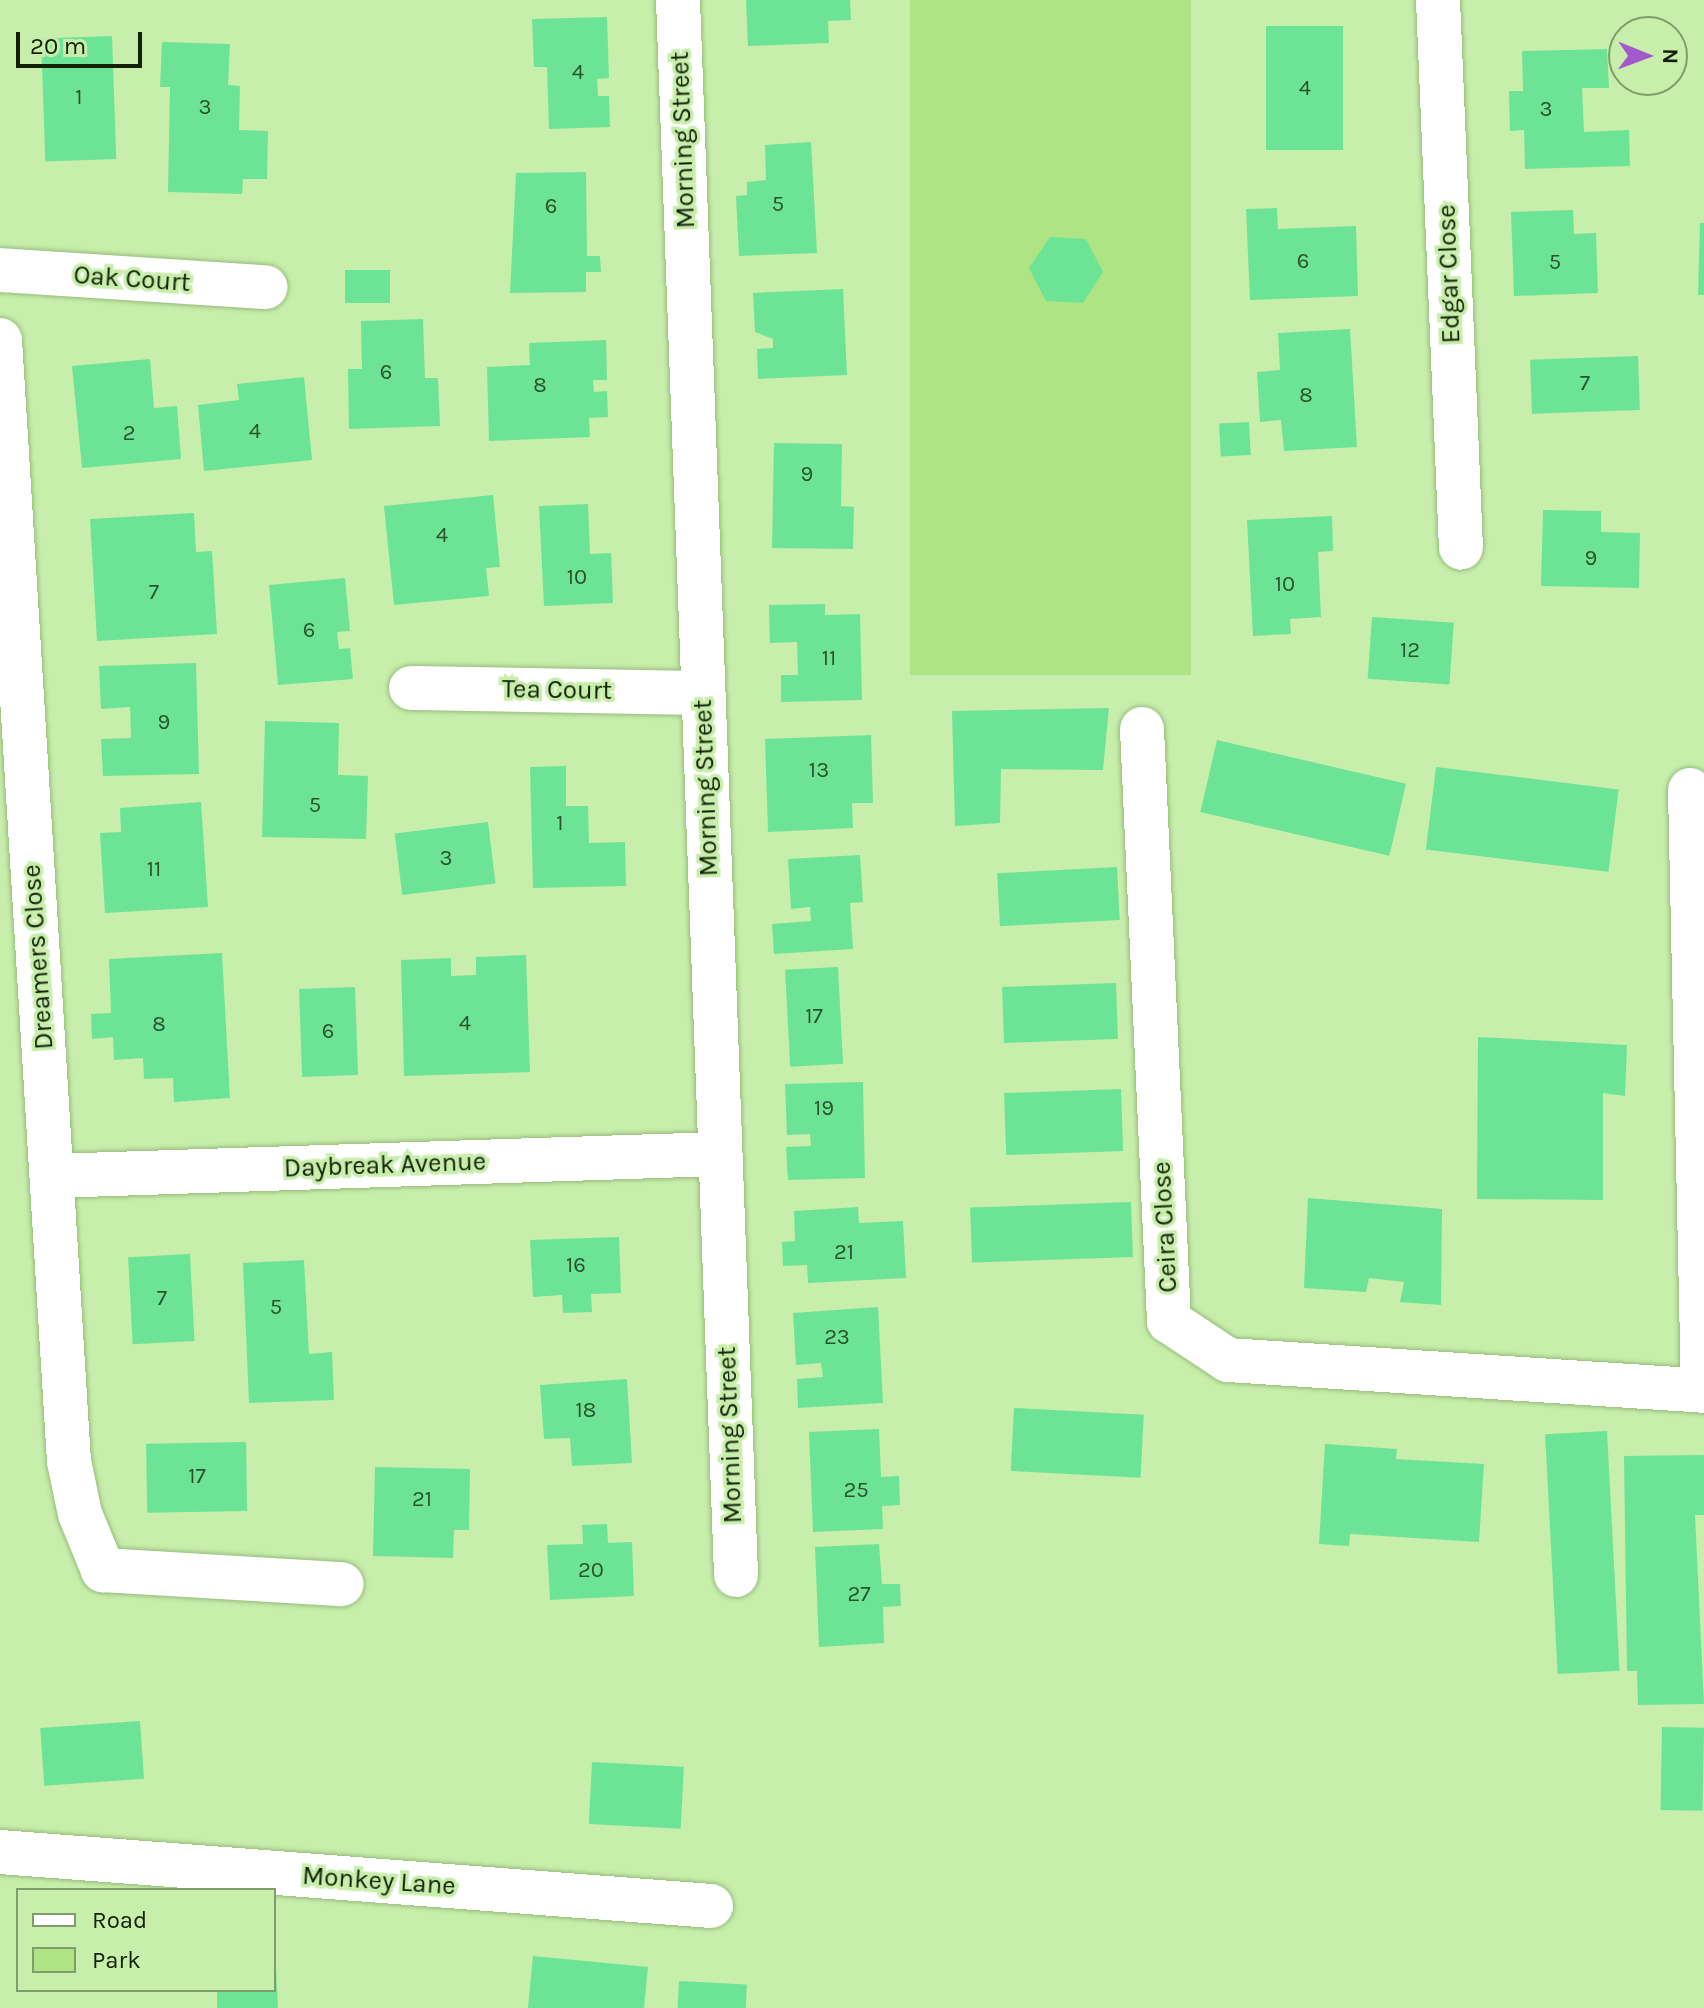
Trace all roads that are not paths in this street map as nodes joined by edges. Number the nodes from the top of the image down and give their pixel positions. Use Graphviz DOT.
graph roads {
  1 [pos="678,0"];
  2 [pos="1438,0"];
  3 [pos="0,270"];
  4 [pos="265,287"];
  5 [pos="0,340"];
  6 [pos="1461,548"];
  7 [pos="411,688"];
  8 [pos="703,693"];
  9 [pos="1142,729"];
  10 [pos="1690,790"];
  11 [pos="1700,939"];
  12 [pos="719,1154"];
  13 [pos="52,1176"];
  14 [pos="1704,1391"];
  15 [pos="736,1575"];
  16 [pos="342,1584"];
  17 [pos="0,1852"];
  18 [pos="711,1906"];
  1 -- 8 [label="street, Morning Street"];
  2 -- 6 [label="street, Edgar Close"];
  3 -- 4 [label="street, Oak Court"];
  5 -- 13 [label="street, Dreamers Close"];
  7 -- 8 [label="street, Tea Court"];
  8 -- 12 [label="street, Morning Street"];
  9 -- 14 [label="street, Ceira Close"];
  10 -- 11 [label="street"];
  11 -- 14 [label="street"];
  12 -- 13 [label="street, Daybreak Avenue"];
  12 -- 15 [label="street, Morning Street"];
  13 -- 16 [label="street, Dreamers Close"];
  17 -- 18 [label="street, Monkey Lane"];
}
